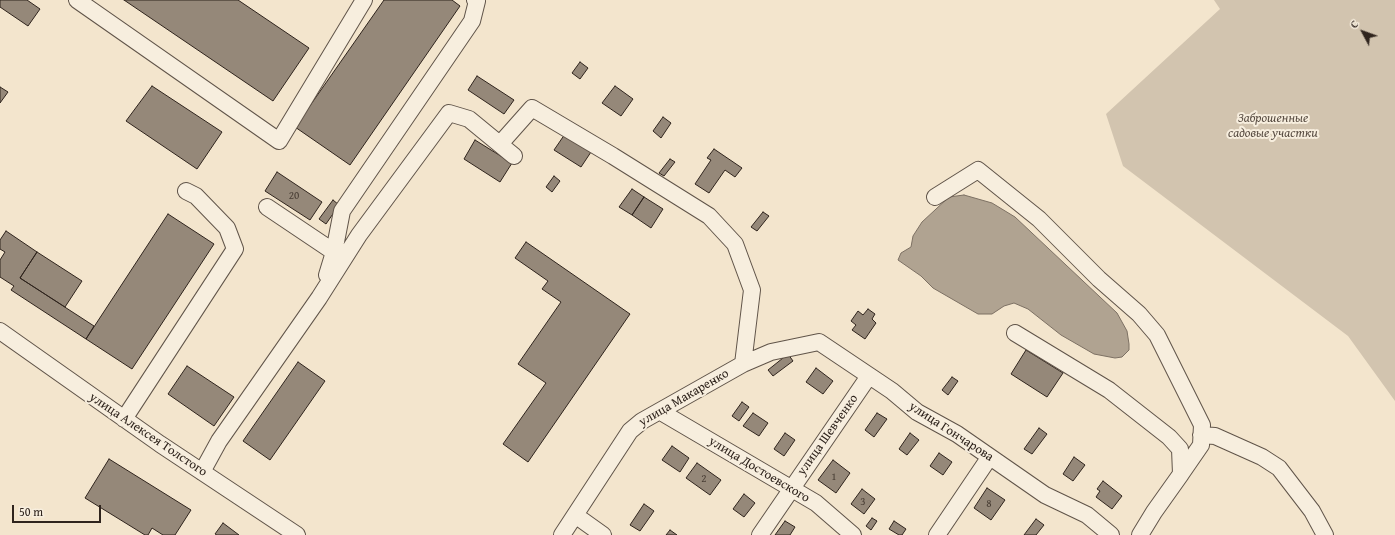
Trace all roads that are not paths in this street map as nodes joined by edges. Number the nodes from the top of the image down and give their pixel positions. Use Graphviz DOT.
graph roads {
  1 [pos="77,0"];
  2 [pos="364,0"];
  3 [pos="475,0"];
  4 [pos="500,144"];
  5 [pos="514,156"];
  6 [pos="186,191"];
  7 [pos="935,197"];
  8 [pos="267,207"];
  9 [pos="334,252"];
  10 [pos="319,298"];
  11 [pos="0,331"];
  12 [pos="1015,333"];
  13 [pos="743,364"];
  14 [pos="869,376"];
  15 [pos="661,412"];
  16 [pos="124,419"];
  17 [pos="1201,436"];
  18 [pos="989,458"];
  19 [pos="202,472"];
  20 [pos="1181,474"];
  21 [pos="791,488"];
  22 [pos="575,515"];
  23 [pos="297,535"];
  24 [pos="562,535"];
  25 [pos="603,535"];
  26 [pos="760,535"];
  27 [pos="853,535"];
  28 [pos="937,535"];
  29 [pos="1111,535"];
  30 [pos="1140,535"];
  31 [pos="1325,535"];
  1 -- 2 [label="street"];
  3 -- 9 [label="street"];
  4 -- 5 [label="street"];
  4 -- 10 [label="street"];
  4 -- 13 [label="street"];
  6 -- 16 [label="street"];
  7 -- 17 [label="street"];
  8 -- 9 [label="street"];
  9 -- 10 [label="street"];
  10 -- 19 [label="street"];
  11 -- 16 [label="street, улица Алексея Толстого"];
  12 -- 20 [label="street"];
  13 -- 14 [label="street, улица Гончарова"];
  13 -- 15 [label="street, улица Макаренко"];
  14 -- 18 [label="street, улица Гончарова"];
  14 -- 21 [label="street, улица Шевченко"];
  15 -- 21 [label="street, улица Достоевского"];
  15 -- 22 [label="street, улица Макаренко"];
  16 -- 19 [label="street, улица Алексея Толстого"];
  17 -- 20 [label="street"];
  17 -- 31 [label="street"];
  18 -- 28 [label="street"];
  18 -- 29 [label="street, улица Гончарова"];
  19 -- 23 [label="street, улица Алексея Толстого"];
  20 -- 30 [label="street"];
  21 -- 26 [label="street, улица Шевченко"];
  21 -- 27 [label="street, улица Достоевского"];
  22 -- 24 [label="street, улица Макаренко"];
  22 -- 25 [label="street"];
}
